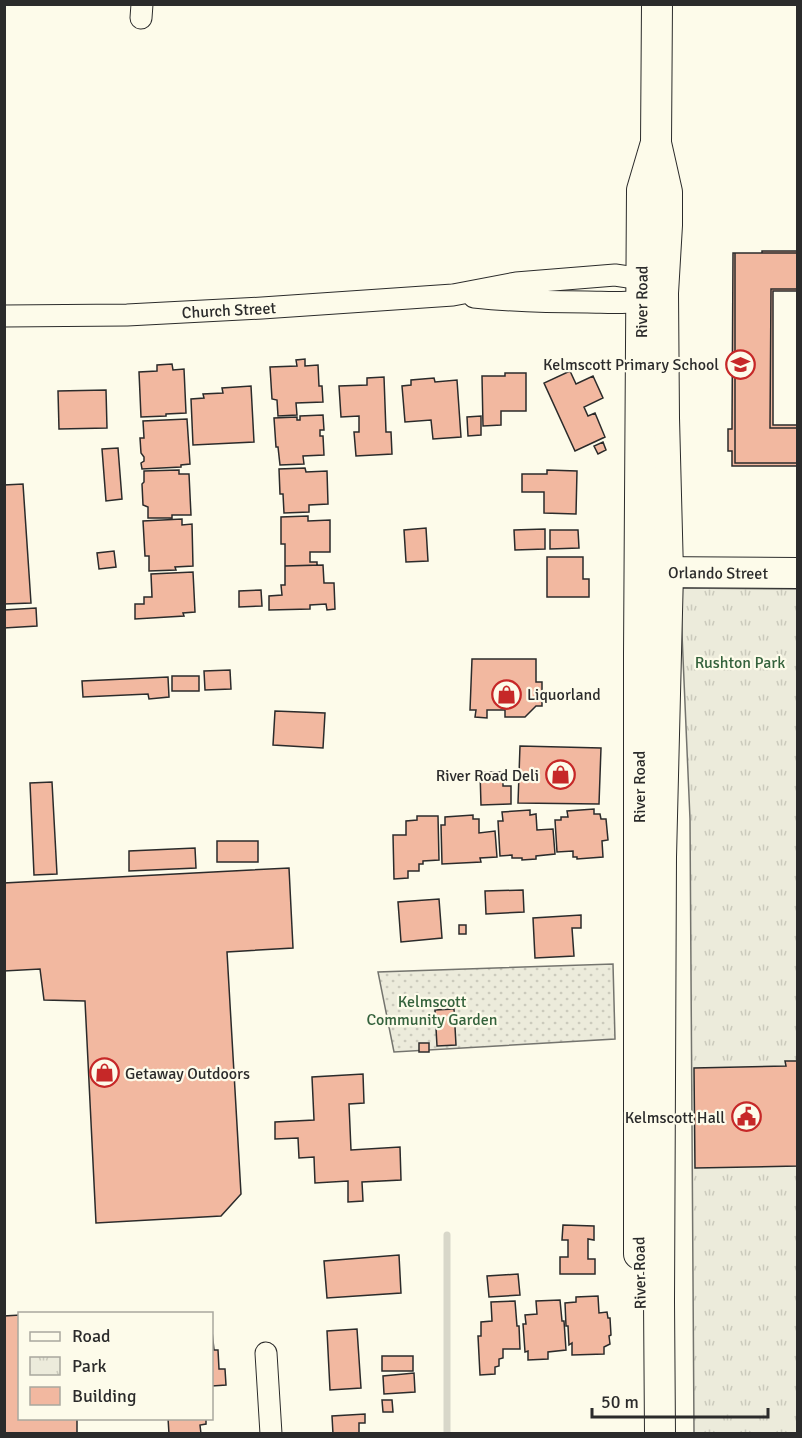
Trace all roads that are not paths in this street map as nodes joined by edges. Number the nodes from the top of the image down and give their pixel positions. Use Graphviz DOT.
graph roads {
  1 [pos="657,4"];
  2 [pos="649,291"];
  3 [pos="4,316"];
  4 [pos="654,572"];
  5 [pos="798,573"];
  6 [pos="266,1353"];
  7 [pos="271,1434"];
  8 [pos="640,1434"];
  9 [pos="660,1434"];
  1 -- 2 [label="main road, River Road"];
  2 -- 3 [label="street, Church Street"];
  2 -- 4 [label="main road, River Road"];
  4 -- 5 [label="main road, Orlando Street"];
  4 -- 8 [label="main road, River Road"];
  4 -- 9 [label="main road, River Road"];
  6 -- 7 [label="street"];
}
